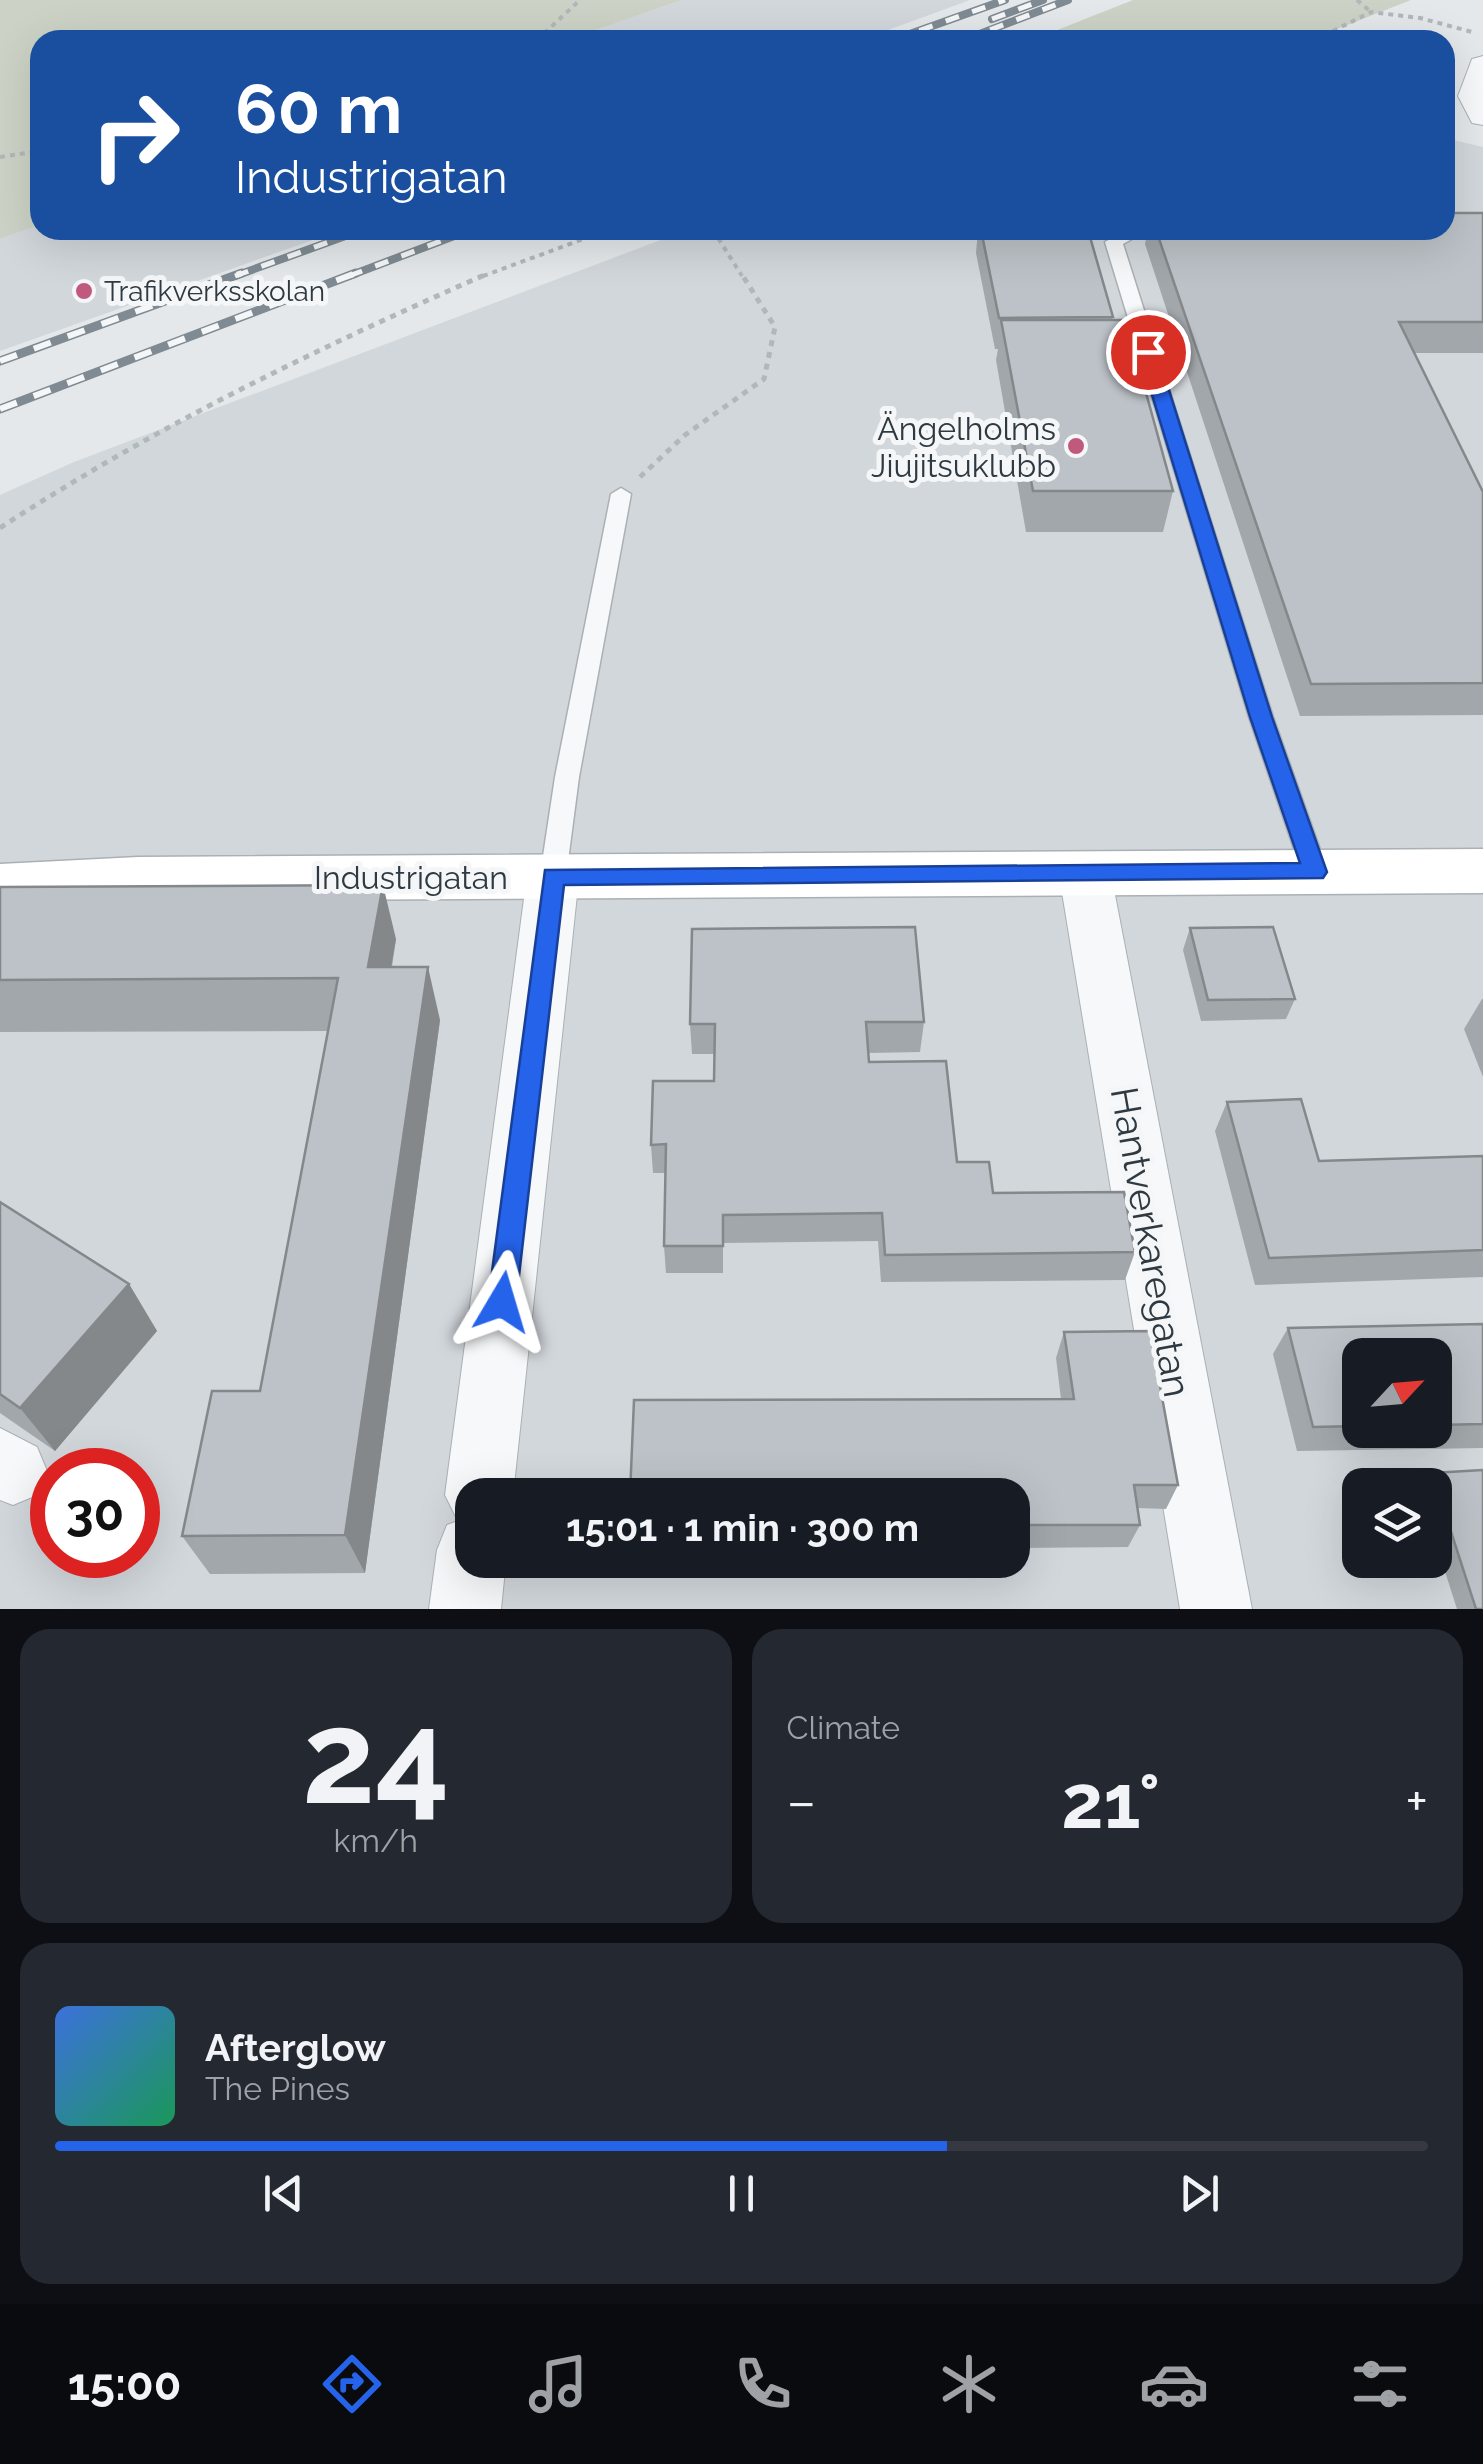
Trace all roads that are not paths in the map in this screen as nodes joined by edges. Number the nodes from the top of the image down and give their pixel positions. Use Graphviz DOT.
graph roads {
  1 [pos="1483,65"];
  2 [pos="1481,114"];
  3 [pos="1118,240"];
  4 [pos="621,494"];
  5 [pos="1315,872"];
  6 [pos="1483,872"];
  7 [pos="1085,874"];
  8 [pos="553,876"];
  9 [pos="0,886"];
  10 [pos="481,1478"];
  11 [pos="469,1578"];
  12 [pos="466,1609"];
  13 [pos="1216,1609"];
  1 -- 2 [label="street"];
  3 -- 5 [label="lane"];
  4 -- 8 [label="lane"];
  5 -- 6 [label="street, Industrigatan"];
  5 -- 7 [label="street, Industrigatan"];
  7 -- 8 [label="street, Industrigatan"];
  7 -- 13 [label="street, Hantverkaregatan"];
  8 -- 9 [label="street, Industrigatan"];
  8 -- 10 [label="street"];
  11 -- 12 [label="street"];
}
